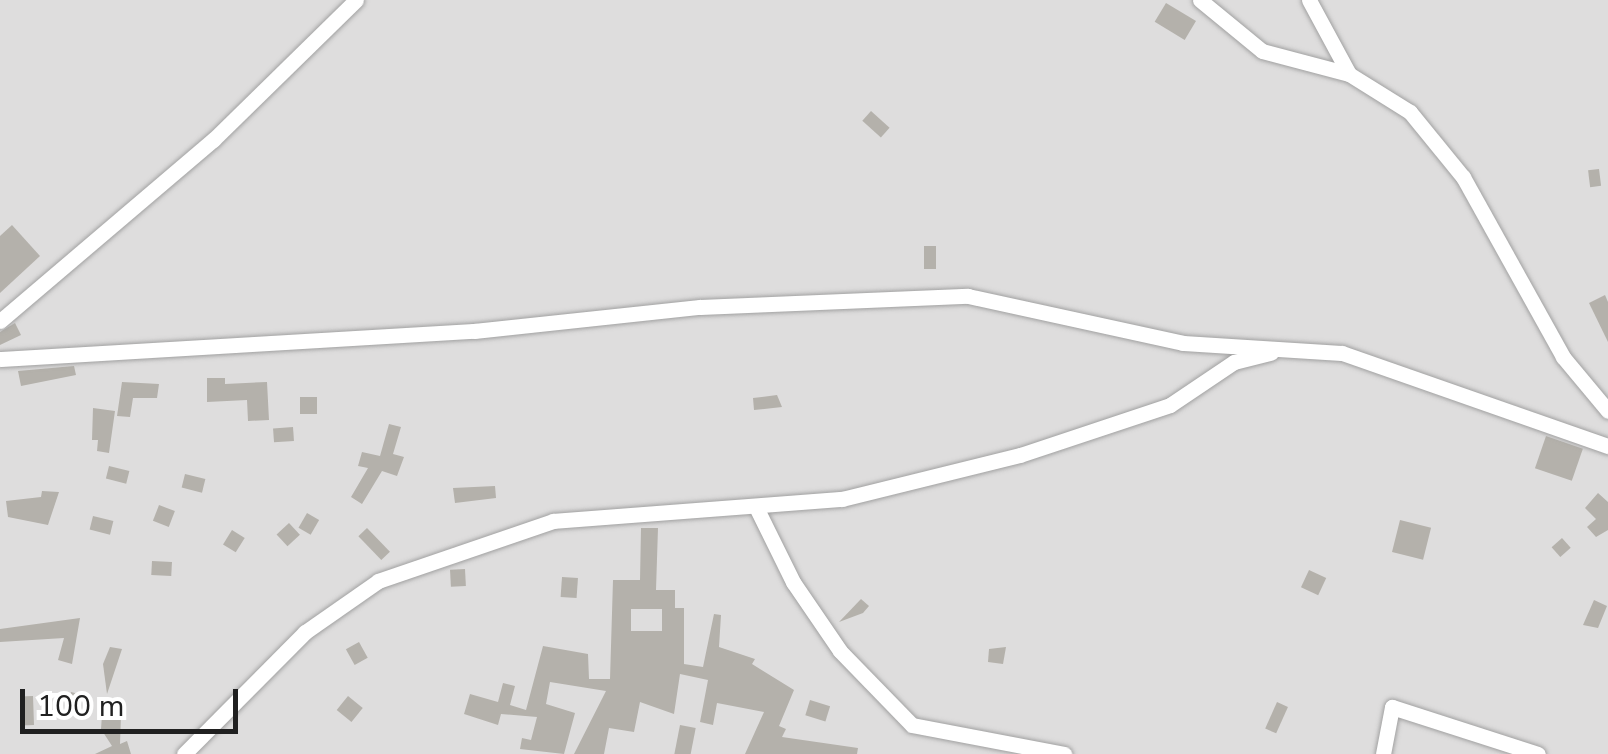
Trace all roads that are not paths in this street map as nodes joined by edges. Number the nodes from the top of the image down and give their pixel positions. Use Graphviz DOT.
graph roads {
  1 [pos="356,0"];
  2 [pos="1200,0"];
  3 [pos="1310,0"];
  4 [pos="1349,74"];
  5 [pos="0,321"];
  6 [pos="1284,350"];
  7 [pos="0,359"];
  8 [pos="1608,411"];
  9 [pos="1608,446"];
  10 [pos="756,507"];
  11 [pos="184,754"];
  12 [pos="1064,754"];
  13 [pos="1383,754"];
  14 [pos="1538,754"];
  1 -- 5 [label="street"];
  2 -- 4 [label="street"];
  3 -- 4 [label="street"];
  4 -- 8 [label="street"];
  6 -- 7 [label="street"];
  6 -- 9 [label="street"];
  6 -- 10 [label="street"];
  10 -- 11 [label="street"];
  10 -- 12 [label="street"];
  13 -- 14 [label="street"];
}
